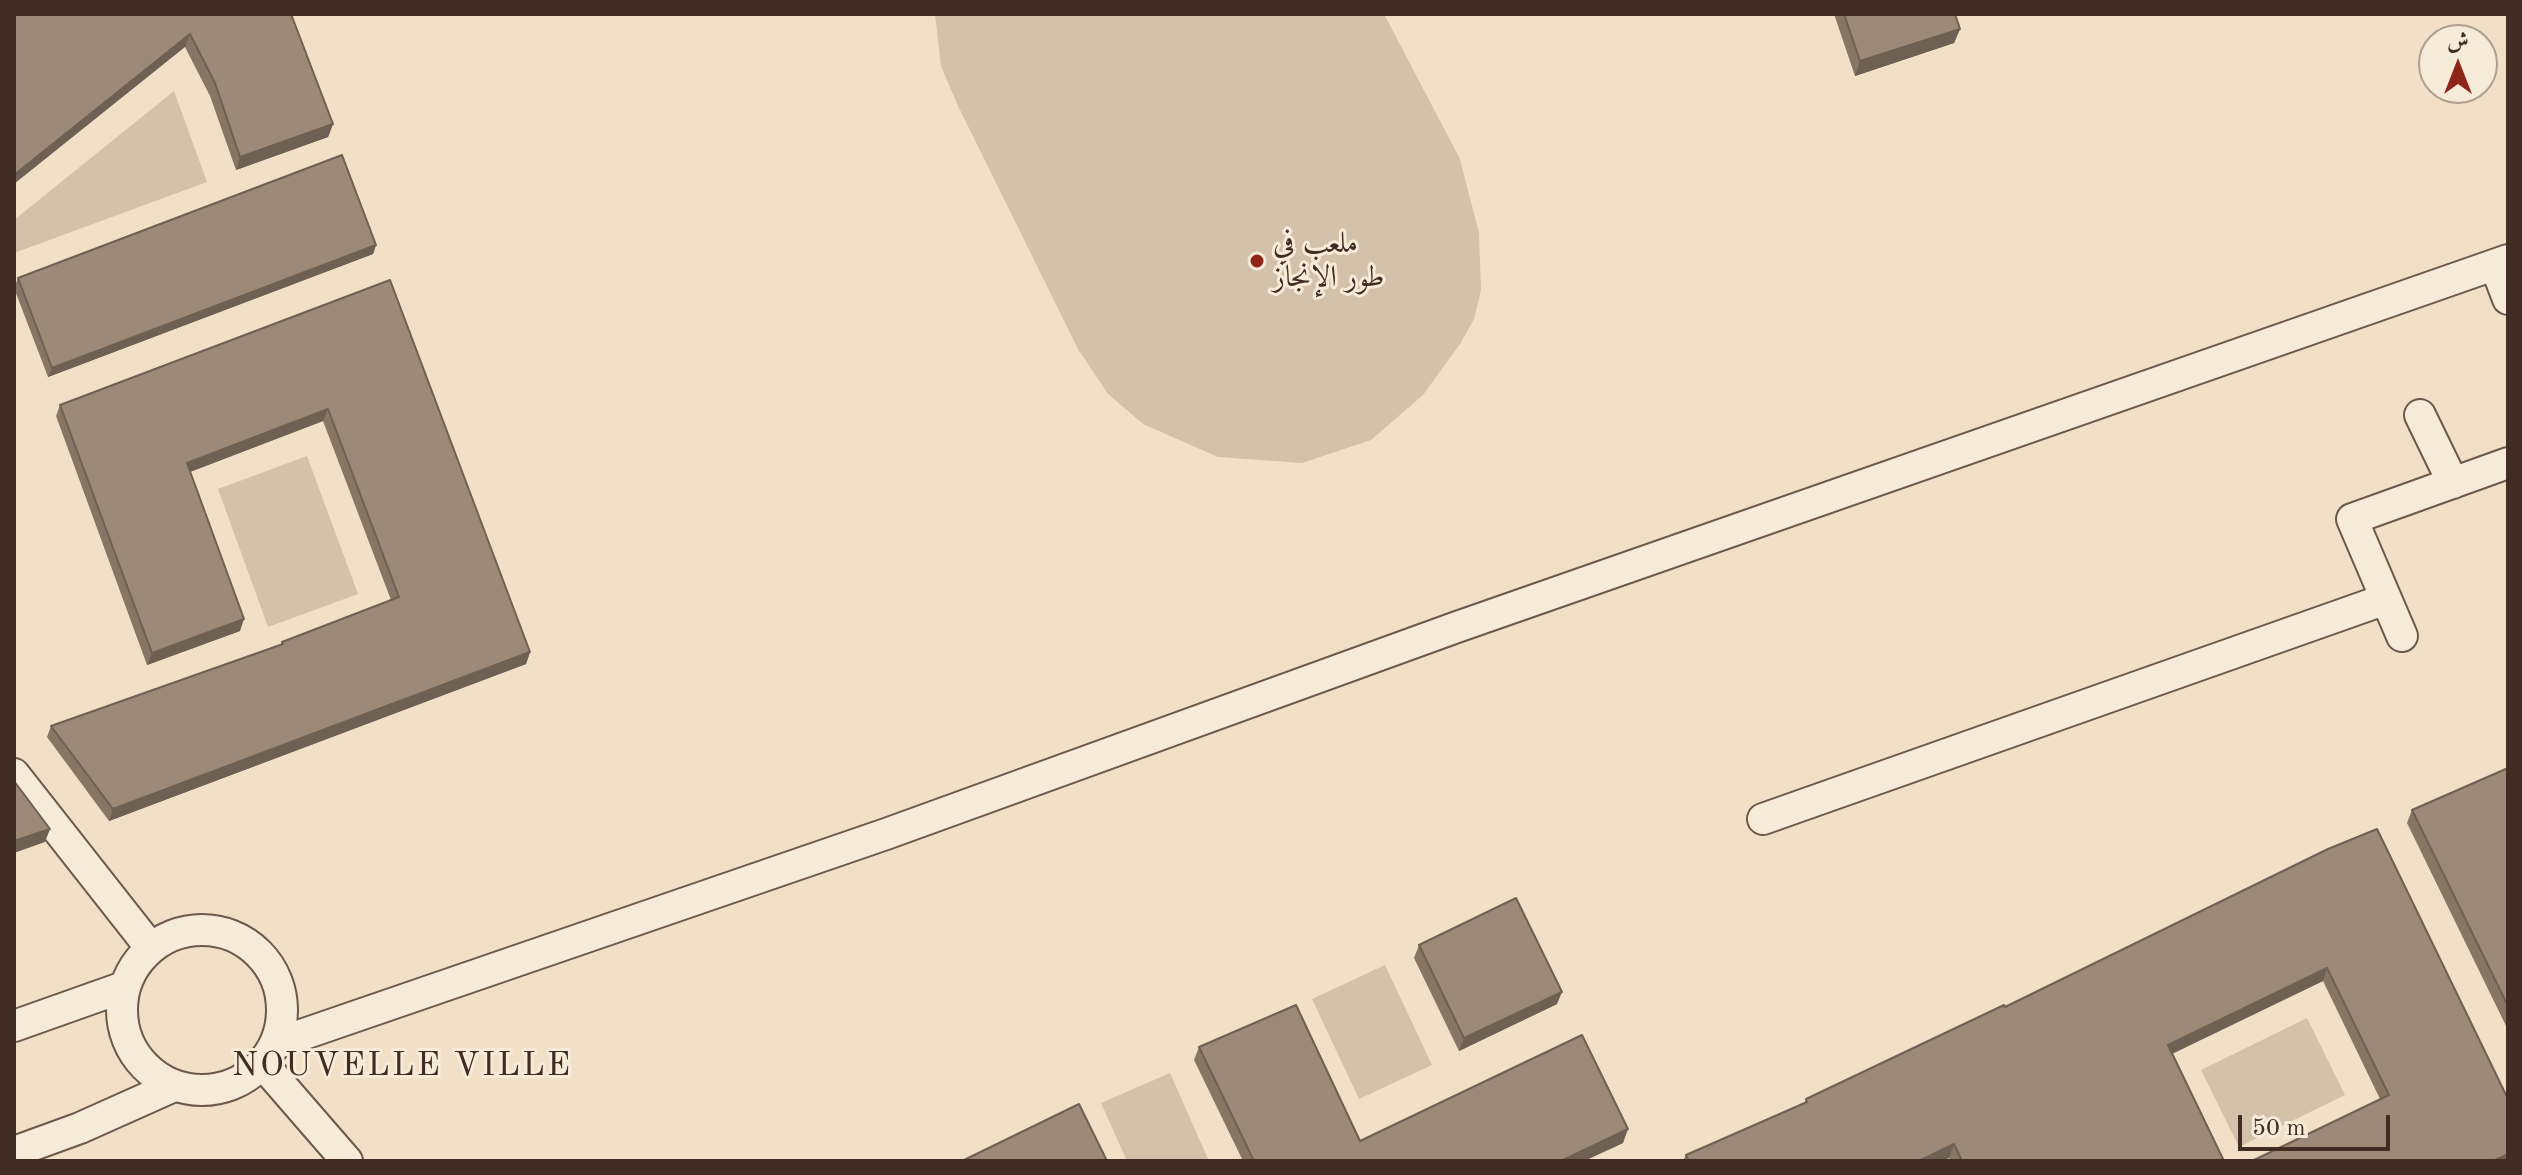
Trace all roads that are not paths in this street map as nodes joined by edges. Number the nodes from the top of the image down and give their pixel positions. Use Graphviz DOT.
graph roads {
  1 [pos="2502,263"];
  2 [pos="2508,299"];
  3 [pos="2420,415"];
  4 [pos="2508,463"];
  5 [pos="2453,483"];
  6 [pos="2386,599"];
  7 [pos="2402,636"];
  8 [pos="14,774"];
  9 [pos="1763,819"];
  10 [pos="150,947"];
  11 [pos="124,987"];
  12 [pos="14,1026"];
  13 [pos="269,1054"];
  14 [pos="174,1086"];
  15 [pos="14,1152"];
  16 [pos="347,1161"];
  1 -- 2 [label="street"];
  1 -- 13 [label="street"];
  3 -- 5 [label="street"];
  4 -- 5 [label="street"];
  5 -- 6 [label="street"];
  6 -- 7 [label="street"];
  6 -- 9 [label="street"];
  8 -- 10 [label="street"];
  10 -- 11 [label="street"];
  10 -- 13 [label="street"];
  11 -- 12 [label="street"];
  11 -- 14 [label="street"];
  13 -- 14 [label="street"];
  13 -- 16 [label="street"];
  14 -- 15 [label="street"];
}
